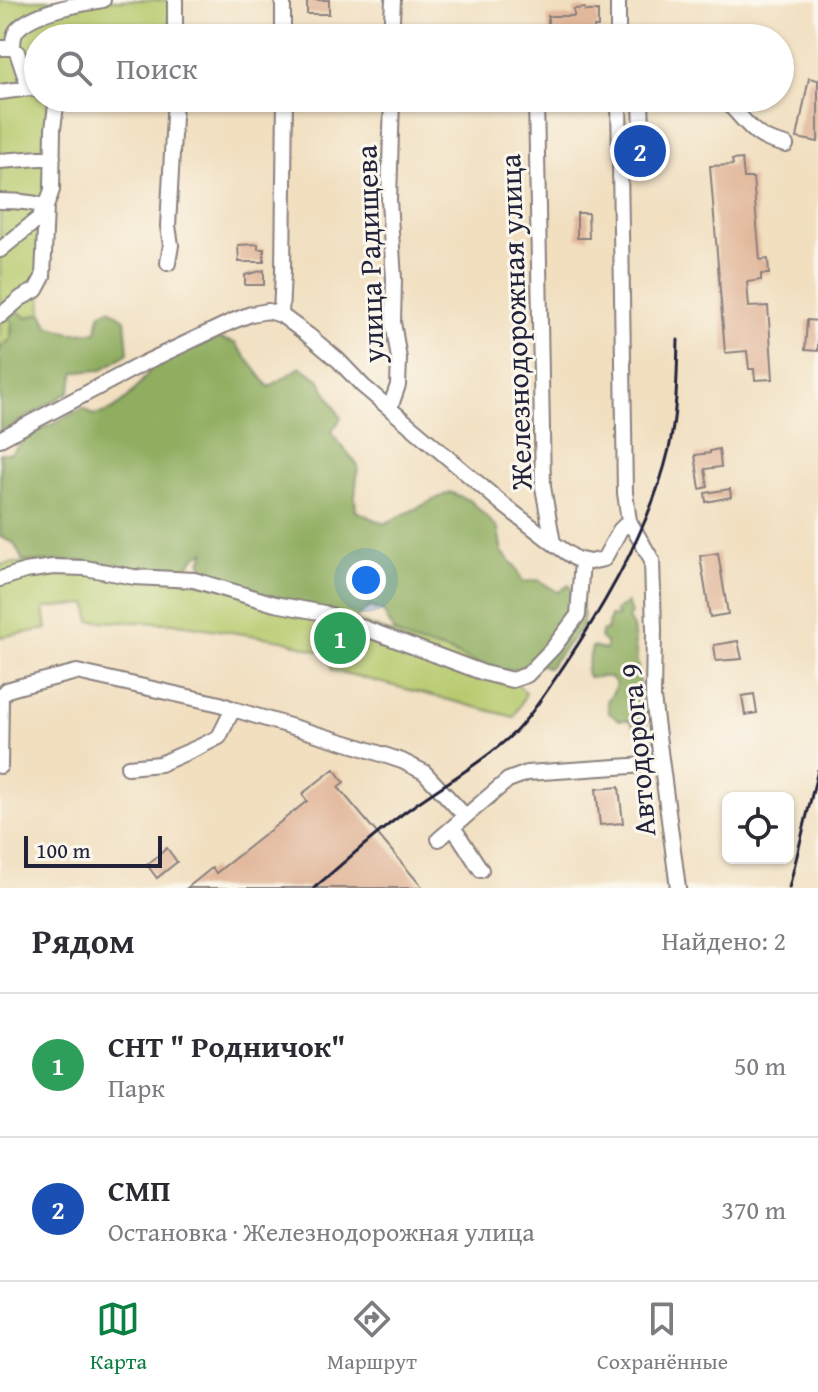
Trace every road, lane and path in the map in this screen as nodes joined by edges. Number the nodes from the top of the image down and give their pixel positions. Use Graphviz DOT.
graph roads {
  1 [pos="103,0"];
  2 [pos="175,0"];
  3 [pos="283,0"];
  4 [pos="393,0"];
  5 [pos="618,0"];
  6 [pos="24,24"];
  7 [pos="24,24"];
  8 [pos="175,24"];
  9 [pos="283,24"];
  10 [pos="392,24"];
  11 [pos="618,24"];
  12 [pos="6,48"];
  13 [pos="24,68"];
  14 [pos="24,90"];
  15 [pos="0,92"];
  16 [pos="55,112"];
  17 [pos="174,112"];
  18 [pos="285,112"];
  19 [pos="392,112"];
  20 [pos="536,112"];
  21 [pos="619,112"];
  22 [pos="641,112"];
  23 [pos="738,112"];
  24 [pos="786,145"];
  25 [pos="620,149"];
  26 [pos="53,157"];
  27 [pos="0,161"];
  28 [pos="0,201"];
  29 [pos="46,207"];
  30 [pos="0,250"];
  31 [pos="168,263"];
  32 [pos="281,315"];
  33 [pos="0,316"];
  34 [pos="390,408"];
  35 [pos="0,439"];
  36 [pos="629,521"];
  37 [pos="553,543"];
  38 [pos="582,561"];
  39 [pos="0,579"];
  40 [pos="1,698"];
  41 [pos="233,709"];
  42 [pos="661,764"];
  43 [pos="0,766"];
  44 [pos="128,767"];
  45 [pos="465,816"];
  46 [pos="453,827"];
  47 [pos="439,839"];
  48 [pos="481,870"];
  49 [pos="678,888"];
  1 -- 7 [label="street"];
  2 -- 8 [label="street"];
  3 -- 9 [label="street"];
  4 -- 10 [label="street"];
  5 -- 11 [label="street"];
  6 -- 12 [label="street"];
  12 -- 13 [label="street"];
  14 -- 15 [label="street"];
  16 -- 26 [label="street"];
  17 -- 31 [label="street"];
  18 -- 32 [label="street"];
  19 -- 34 [label="street, улица Радищева"];
  20 -- 37 [label="street, Железнодорожная улица"];
  21 -- 25 [label="street"];
  22 -- 25 [label="street"];
  23 -- 24 [label="street"];
  25 -- 36 [label="street"];
  26 -- 27 [label="street"];
  26 -- 29 [label="street"];
  28 -- 29 [label="street"];
  29 -- 30 [label="street"];
  29 -- 33 [label="street"];
  32 -- 34 [label="street"];
  32 -- 35 [label="street"];
  34 -- 37 [label="street"];
  36 -- 38 [label="street"];
  36 -- 42 [label="street, Автодорога 9"];
  37 -- 38 [label="street"];
  38 -- 39 [label="street"];
  40 -- 41 [label="street"];
  40 -- 43 [label="street"];
  41 -- 44 [label="street"];
  41 -- 45 [label="street"];
  42 -- 45 [label="street"];
  42 -- 49 [label="street, Автодорога 9"];
  45 -- 46 [label="street"];
  46 -- 47 [label="street"];
  46 -- 48 [label="street"];
}
